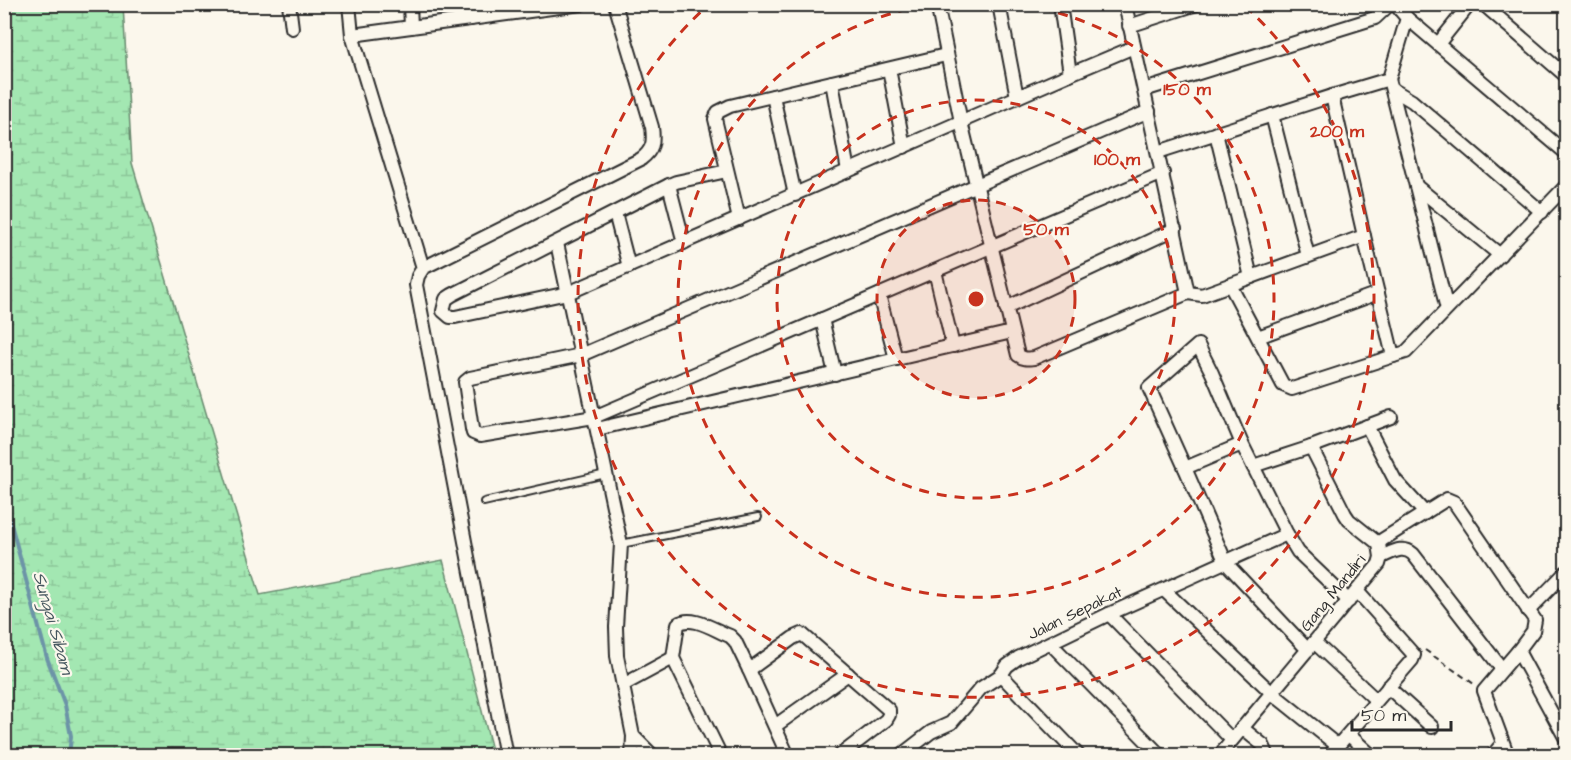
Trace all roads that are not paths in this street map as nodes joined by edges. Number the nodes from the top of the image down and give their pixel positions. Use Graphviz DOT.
graph roads {
  1 [pos="290,4"];
  2 [pos="349,4"];
  3 [pos="410,4"];
  4 [pos="470,4"];
  5 [pos="581,4"];
  6 [pos="615,4"];
  7 [pos="937,4"];
  8 [pos="999,4"];
  9 [pos="1059,4"];
  10 [pos="1125,4"];
  11 [pos="1390,4"];
  12 [pos="1395,4"];
  13 [pos="1470,4"];
  14 [pos="1483,4"];
  15 [pos="1191,5"];
  16 [pos="535,7"];
  17 [pos="1407,18"];
  18 [pos="471,19"];
  19 [pos="1129,26"];
  20 [pos="411,27"];
  21 [pos="292,28"];
  22 [pos="352,35"];
  23 [pos="1438,44"];
  24 [pos="1134,47"];
  25 [pos="946,55"];
  26 [pos="889,69"];
  27 [pos="1070,74"];
  28 [pos="1566,76"];
  29 [pos="832,82"];
  30 [pos="1391,84"];
  31 [pos="1144,90"];
  32 [pos="773,96"];
  33 [pos="1332,96"];
  34 [pos="1017,97"];
  35 [pos="1149,111"];
  36 [pos="1272,116"];
  37 [pos="961,122"];
  38 [pos="1216,134"];
  39 [pos="904,147"];
  40 [pos="1158,152"];
  41 [pos="1566,153"];
  42 [pos="727,171"];
  43 [pos="848,171"];
  44 [pos="1163,173"];
  45 [pos="976,184"];
  46 [pos="669,185"];
  47 [pos="1416,186"];
  48 [pos="1566,186"];
  49 [pos="795,195"];
  50 [pos="1542,212"];
  51 [pos="615,213"];
  52 [pos="739,219"];
  53 [pos="1175,229"];
  54 [pos="1364,236"];
  55 [pos="557,243"];
  56 [pos="684,243"];
  57 [pos="991,247"];
  58 [pos="1500,255"];
  59 [pos="1308,256"];
  60 [pos="629,267"];
  61 [pos="423,268"];
  62 [pos="935,271"];
  63 [pos="1251,277"];
  64 [pos="1230,285"];
  65 [pos="568,293"];
  66 [pos="1188,293"];
  67 [pos="1378,293"];
  68 [pos="879,295"];
  69 [pos="1006,308"];
  70 [pos="1447,309"];
  71 [pos="822,319"];
  72 [pos="1012,332"];
  73 [pos="1258,337"];
  74 [pos="953,346"];
  75 [pos="581,355"];
  76 [pos="1393,356"];
  77 [pos="896,359"];
  78 [pos="835,374"];
  79 [pos="1391,417"];
  80 [pos="595,423"];
  81 [pos="1367,426"];
  82 [pos="1242,444"];
  83 [pos="1311,447"];
  84 [pos="1253,466"];
  85 [pos="1185,468"];
  86 [pos="606,474"];
  87 [pos="484,502"];
  88 [pos="1425,513"];
  89 [pos="758,517"];
  90 [pos="1287,534"];
  91 [pos="621,544"];
  92 [pos="1379,544"];
  93 [pos="1382,557"];
  94 [pos="1226,563"];
  95 [pos="1566,572"];
  96 [pos="1164,590"];
  97 [pos="1357,591"];
  98 [pos="1349,601"];
  99 [pos="1528,611"];
  100 [pos="1109,614"];
  101 [pos="1051,644"];
  102 [pos="1311,646"];
  103 [pos="1518,651"];
  104 [pos="673,658"];
  105 [pos="1502,669"];
  106 [pos="749,670"];
  107 [pos="848,674"];
  108 [pos="1001,675"];
  109 [pos="623,686"];
  110 [pos="1388,687"];
  111 [pos="1272,693"];
  112 [pos="1376,700"];
  113 [pos="775,726"];
  114 [pos="1432,727"];
  115 [pos="1242,728"];
  116 [pos="1349,735"];
  117 [pos="633,736"];
  118 [pos="1566,739"];
  119 [pos="1232,740"];
  120 [pos="1502,744"];
  121 [pos="1333,751"];
  122 [pos="507,756"];
  123 [pos="632,756"];
  124 [pos="653,756"];
  125 [pos="721,756"];
  126 [pos="788,756"];
  127 [pos="839,756"];
  128 [pos="900,756"];
  129 [pos="1079,756"];
  130 [pos="1161,756"];
  131 [pos="1219,756"];
  132 [pos="1268,756"];
  133 [pos="1372,756"];
  134 [pos="1492,756"];
  135 [pos="1508,756"];
  1 -- 21 [label="street"];
  2 -- 22 [label="street"];
  3 -- 20 [label="street"];
  4 -- 18 [label="street"];
  5 -- 16 [label="street"];
  6 -- 61 [label="street"];
  7 -- 25 [label="street"];
  8 -- 34 [label="street"];
  9 -- 27 [label="street"];
  10 -- 19 [label="street"];
  11 -- 31 [label="street"];
  12 -- 17 [label="street"];
  13 -- 23 [label="street"];
  14 -- 28 [label="street"];
  15 -- 19 [label="street"];
  16 -- 18 [label="street"];
  17 -- 23 [label="street"];
  17 -- 30 [label="street"];
  18 -- 20 [label="street"];
  19 -- 24 [label="street"];
  20 -- 22 [label="street"];
  22 -- 61 [label="street"];
  23 -- 41 [label="street"];
  24 -- 27 [label="street"];
  24 -- 31 [label="street"];
  25 -- 26 [label="street"];
  25 -- 37 [label="street"];
  26 -- 29 [label="street"];
  26 -- 39 [label="street"];
  27 -- 34 [label="street"];
  29 -- 32 [label="street"];
  29 -- 43 [label="street"];
  30 -- 33 [label="street"];
  30 -- 47 [label="street"];
  30 -- 50 [label="street"];
  31 -- 35 [label="street"];
  32 -- 42 [label="street"];
  32 -- 49 [label="street"];
  33 -- 36 [label="street"];
  33 -- 54 [label="street"];
  34 -- 37 [label="street"];
  35 -- 40 [label="street"];
  35 -- 45 [label="street"];
  36 -- 38 [label="street"];
  36 -- 59 [label="street"];
  37 -- 39 [label="street"];
  37 -- 45 [label="street"];
  38 -- 40 [label="street"];
  38 -- 63 [label="street"];
  39 -- 43 [label="street"];
  40 -- 44 [label="street"];
  42 -- 46 [label="street"];
  42 -- 52 [label="street"];
  43 -- 49 [label="street"];
  44 -- 53 [label="street"];
  44 -- 57 [label="street"];
  45 -- 57 [label="street"];
  45 -- 75 [label="street"];
  46 -- 51 [label="street"];
  46 -- 56 [label="street"];
  47 -- 58 [label="street"];
  47 -- 70 [label="street"];
  48 -- 50 [label="street"];
  49 -- 52 [label="street"];
  50 -- 58 [label="street"];
  51 -- 55 [label="street"];
  51 -- 60 [label="street"];
  52 -- 56 [label="street"];
  53 -- 66 [label="street"];
  53 -- 69 [label="street"];
  54 -- 59 [label="street"];
  54 -- 67 [label="street"];
  55 -- 65 [label="street"];
  55 -- 65 [label="street"];
  56 -- 60 [label="street"];
  57 -- 62 [label="street"];
  57 -- 69 [label="street"];
  58 -- 70 [label="street"];
  59 -- 63 [label="street"];
  60 -- 65 [label="street"];
  61 -- 122 [label="street"];
  62 -- 68 [label="street"];
  62 -- 74 [label="street"];
  63 -- 64 [label="street"];
  64 -- 66 [label="street"];
  64 -- 73 [label="street"];
  65 -- 75 [label="street"];
  66 -- 72 [label="street"];
  67 -- 73 [label="street"];
  67 -- 76 [label="street"];
  68 -- 71 [label="street"];
  68 -- 77 [label="street"];
  69 -- 72 [label="street"];
  70 -- 76 [label="street"];
  71 -- 78 [label="street"];
  71 -- 80 [label="street"];
  72 -- 74 [label="street"];
  73 -- 76 [label="street"];
  74 -- 77 [label="street"];
  75 -- 80 [label="street"];
  75 -- 80 [label="street"];
  77 -- 78 [label="street"];
  78 -- 80 [label="street"];
  79 -- 81 [label="street"];
  80 -- 86 [label="street"];
  81 -- 83 [label="street"];
  81 -- 88 [label="street"];
  82 -- 84 [label="street"];
  82 -- 85 [label="street"];
  82 -- 85 [label="street"];
  83 -- 84 [label="street"];
  83 -- 92 [label="street"];
  84 -- 90 [label="street"];
  85 -- 94 [label="street"];
  86 -- 87 [label="lane"];
  86 -- 91 [label="street"];
  88 -- 92 [label="street, Gang Mandiri"];
  88 -- 99 [label="street, Gang Mandiri"];
  89 -- 91 [label="lane"];
  90 -- 94 [label="street, Jalan Sepakat"];
  90 -- 98 [label="street"];
  91 -- 109 [label="street"];
  92 -- 93 [label="street, Gang Mandiri"];
  93 -- 97 [label="street, Gang Mandiri"];
  93 -- 105 [label="street"];
  94 -- 96 [label="street, Jalan Sepakat"];
  94 -- 102 [label="street"];
  95 -- 99 [label="street"];
  96 -- 100 [label="street, Jalan Sepakat"];
  96 -- 111 [label="street"];
  97 -- 98 [label="street, Gang Mandiri"];
  97 -- 110 [label="street"];
  98 -- 102 [label="street, Gang Mandiri"];
  99 -- 103 [label="street"];
  100 -- 101 [label="street, Jalan Sepakat"];
  100 -- 119 [label="street"];
  101 -- 108 [label="street, Jalan Sepakat"];
  101 -- 130 [label="street"];
  102 -- 111 [label="street, Gang Mandiri"];
  102 -- 112 [label="street"];
  103 -- 105 [label="street"];
  103 -- 118 [label="street"];
  104 -- 106 [label="street"];
  104 -- 109 [label="street"];
  104 -- 125 [label="street"];
  105 -- 120 [label="street"];
  106 -- 107 [label="street"];
  106 -- 113 [label="street"];
  107 -- 113 [label="street"];
  107 -- 127 [label="street"];
  108 -- 128 [label="street, Jalan Sepakat"];
  108 -- 129 [label="street"];
  109 -- 117 [label="street"];
  110 -- 112 [label="street"];
  110 -- 114 [label="street"];
  111 -- 115 [label="street, Gang Mandiri"];
  111 -- 121 [label="street"];
  112 -- 116 [label="street"];
  113 -- 126 [label="street"];
  115 -- 119 [label="street, Gang Mandiri"];
  115 -- 132 [label="street"];
  116 -- 121 [label="street"];
  116 -- 133 [label="street"];
  117 -- 123 [label="street"];
  117 -- 124 [label="street"];
  119 -- 131 [label="street, Gang Mandiri"];
  120 -- 134 [label="street"];
  120 -- 135 [label="street"];
}
